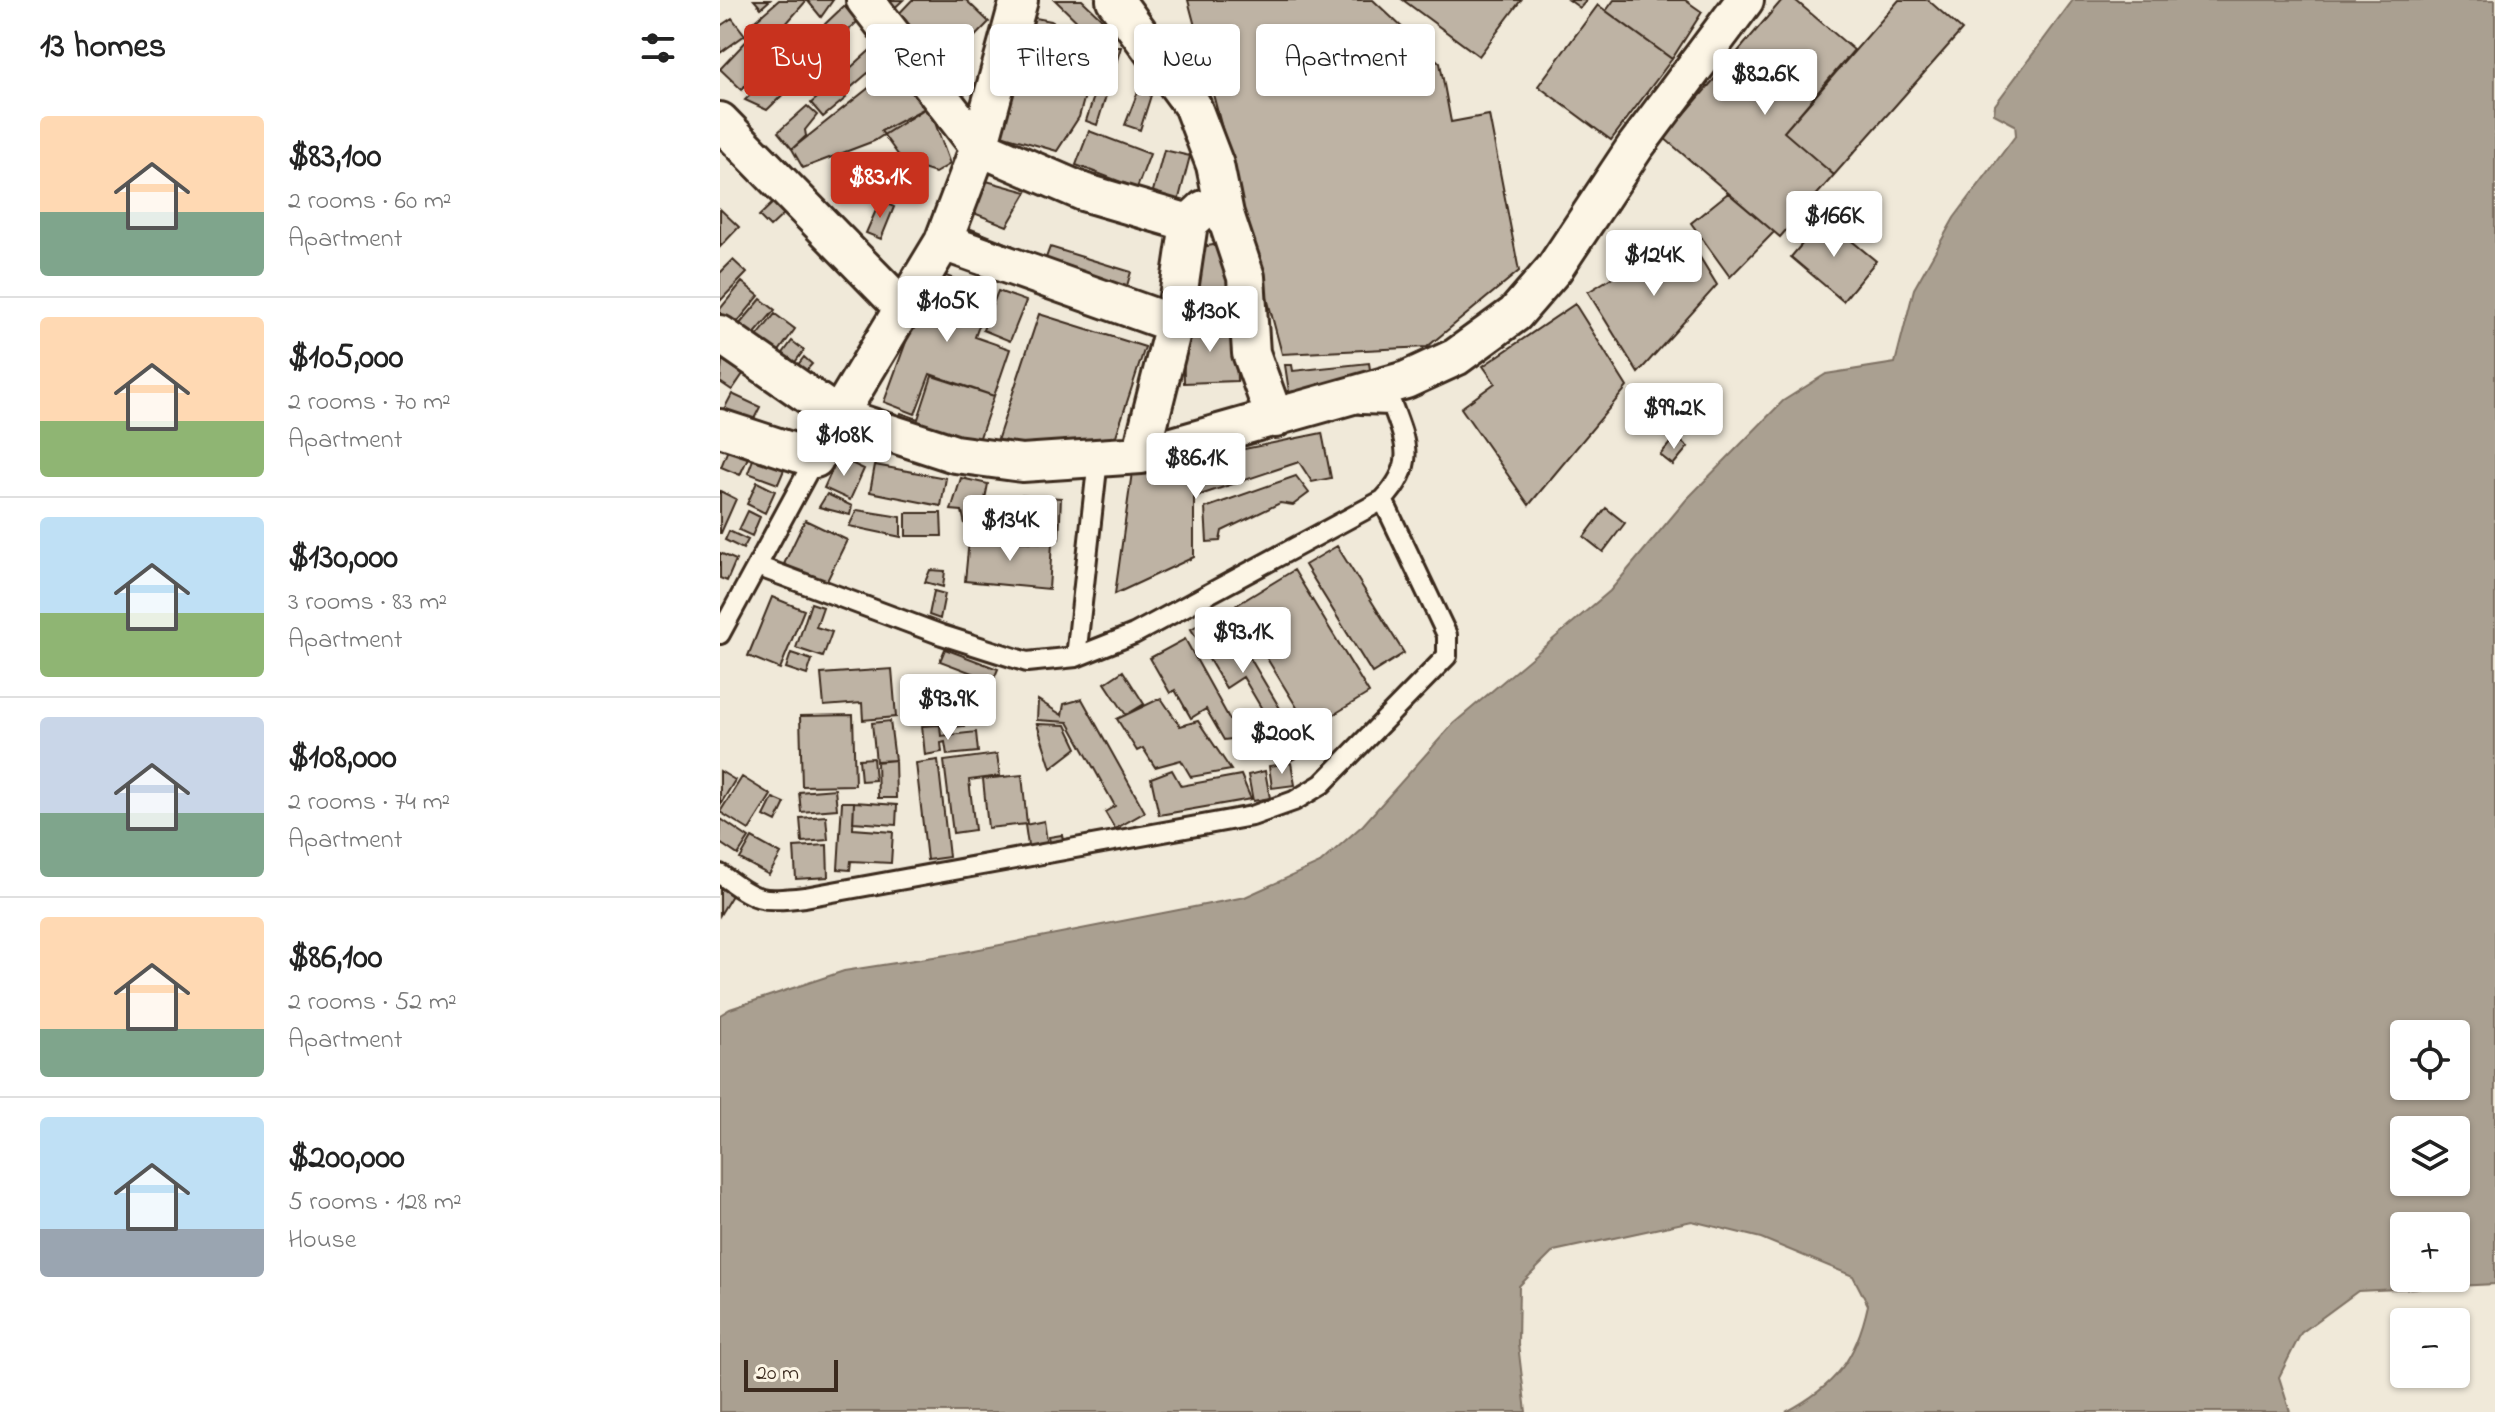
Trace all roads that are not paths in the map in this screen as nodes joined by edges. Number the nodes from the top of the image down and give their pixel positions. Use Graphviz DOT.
graph roads {
  1 [pos="865,0"];
  2 [pos="1019,0"];
  3 [pos="1115,0"];
  4 [pos="1745,0"];
  5 [pos="720,121"];
  6 [pos="979,147"];
  7 [pos="1223,191"];
  8 [pos="1189,223"];
  9 [pos="943,242"];
  10 [pos="903,308"];
  11 [pos="1174,324"];
  12 [pos="720,334"];
  13 [pos="1331,403"];
  14 [pos="838,416"];
  15 [pos="1275,419"];
  16 [pos="720,428"];
  17 [pos="1141,455"];
  18 [pos="815,459"];
  19 [pos="1098,459"];
  20 [pos="1383,500"];
  21 [pos="757,566"];
  22 [pos="720,634"];
  23 [pos="1076,657"];
  24 [pos="720,874"];
  1 -- 6 [label="street"];
  2 -- 6 [label="street"];
  3 -- 7 [label="street"];
  4 -- 13 [label="street"];
  5 -- 10 [label="street"];
  6 -- 8 [label="street"];
  6 -- 9 [label="street"];
  7 -- 8 [label="street"];
  7 -- 15 [label="street"];
  8 -- 11 [label="street"];
  9 -- 10 [label="street"];
  9 -- 11 [label="street"];
  10 -- 14 [label="street"];
  11 -- 17 [label="street"];
  12 -- 14 [label="street"];
  13 -- 15 [label="street"];
  13 -- 20 [label="lane"];
  14 -- 18 [label="lane"];
  14 -- 19 [label="street"];
  15 -- 17 [label="street"];
  16 -- 18 [label="street"];
  17 -- 19 [label="street"];
  18 -- 21 [label="lane"];
  19 -- 23 [label="lane"];
  20 -- 23 [label="lane"];
  20 -- 24 [label="lane"];
  21 -- 22 [label="lane"];
  21 -- 23 [label="lane"];
}
